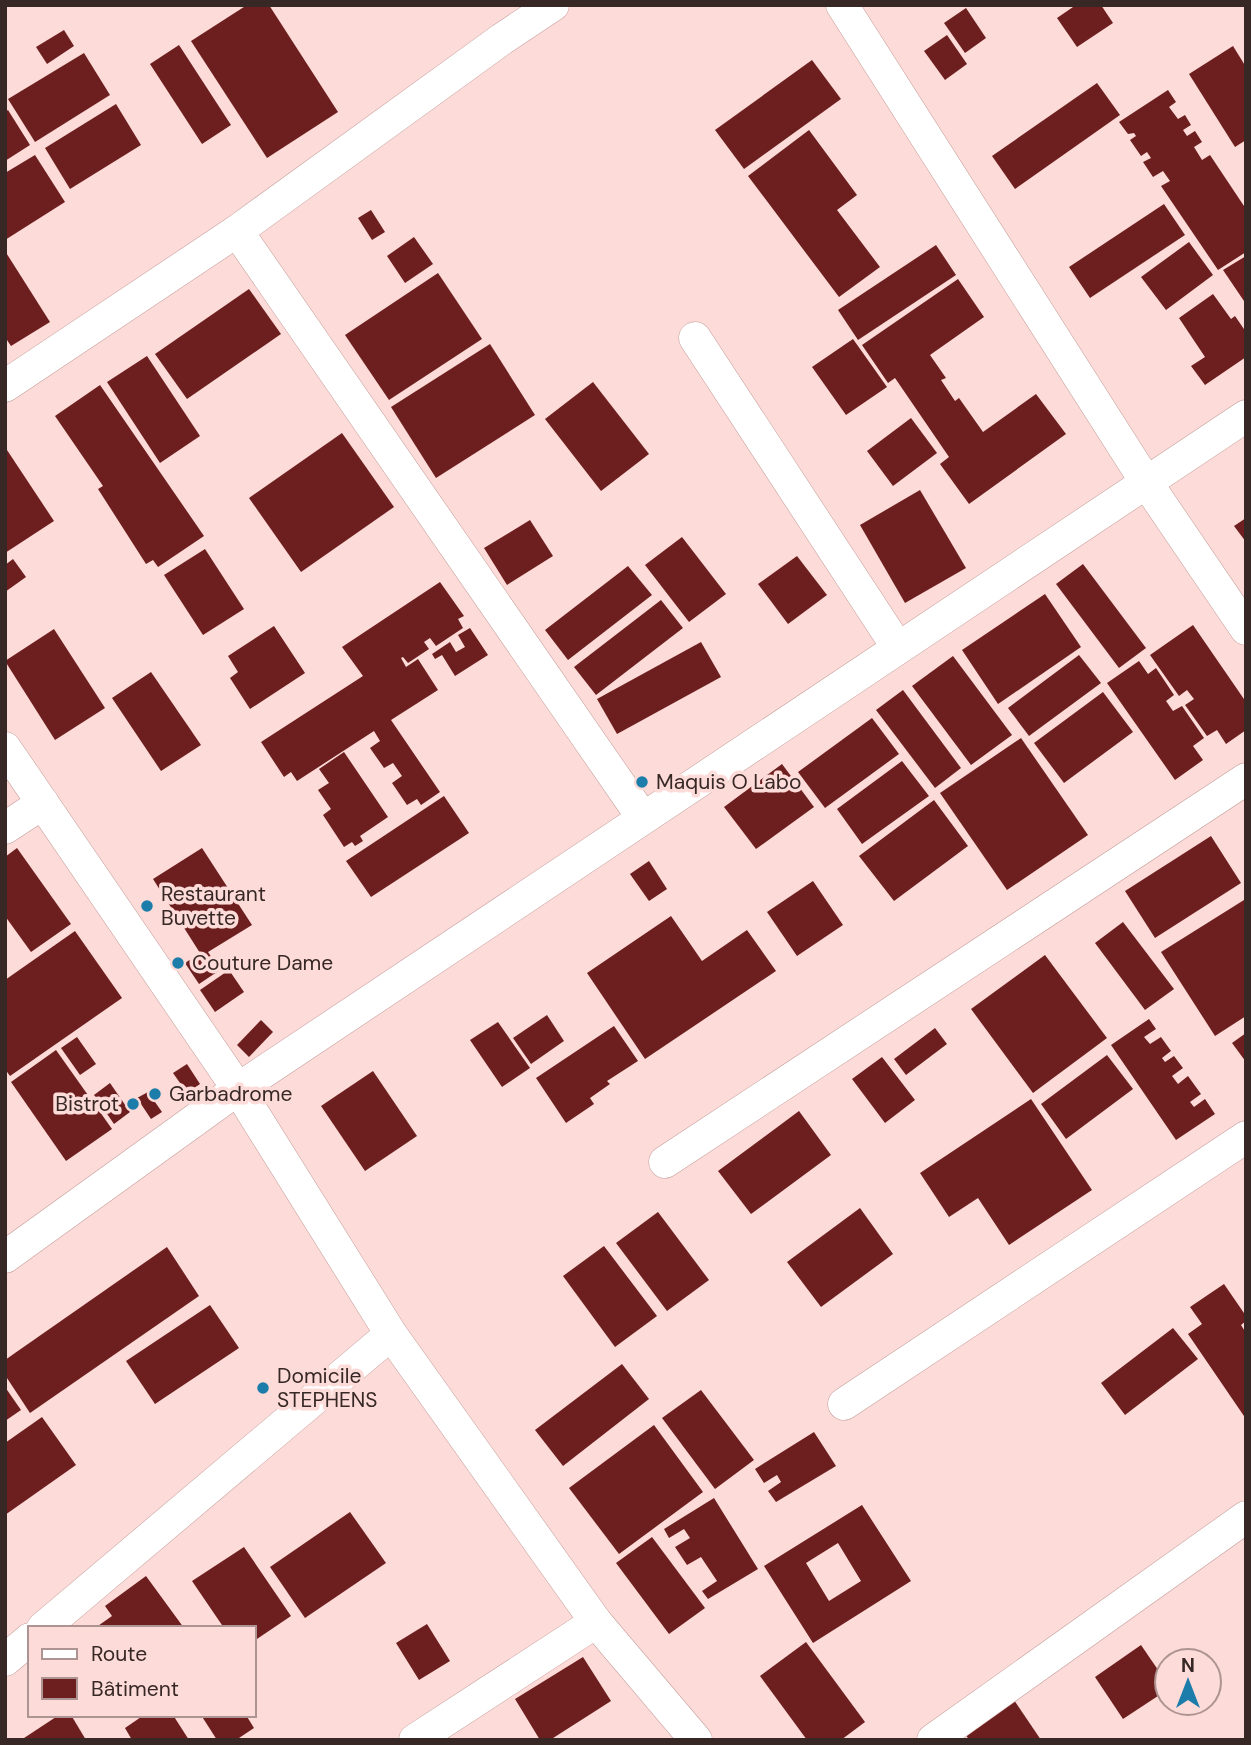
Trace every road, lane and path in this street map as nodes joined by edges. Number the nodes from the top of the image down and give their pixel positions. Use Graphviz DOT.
graph roads {
  1 [pos="553,5"];
  2 [pos="842,5"];
  3 [pos="237,231"];
  4 [pos="695,338"];
  5 [pos="5,386"];
  6 [pos="1246,416"];
  7 [pos="1146,482"];
  8 [pos="1246,629"];
  9 [pos="898,648"];
  10 [pos="5,748"];
  11 [pos="1246,779"];
  12 [pos="43,803"];
  13 [pos="643,818"];
  14 [pos="5,828"];
  15 [pos="238,1088"];
  16 [pos="1246,1137"];
  17 [pos="664,1162"];
  18 [pos="5,1257"];
  19 [pos="391,1334"];
  20 [pos="844,1404"];
  21 [pos="1246,1517"];
  22 [pos="596,1622"];
  23 [pos="45,1626"];
  24 [pos="28,1641"];
  25 [pos="5,1660"];
  26 [pos="415,1740"];
  27 [pos="696,1740"];
  28 [pos="933,1740"];
  1 -- 3 [label="street"];
  2 -- 7 [label="street"];
  3 -- 5 [label="street"];
  3 -- 13 [label="street"];
  4 -- 9 [label="street"];
  6 -- 7 [label="street"];
  7 -- 8 [label="street"];
  7 -- 9 [label="street"];
  9 -- 13 [label="street"];
  10 -- 12 [label="street"];
  11 -- 17 [label="street"];
  12 -- 14 [label="street"];
  12 -- 15 [label="street"];
  13 -- 15 [label="street"];
  15 -- 18 [label="street"];
  15 -- 19 [label="street"];
  16 -- 20 [label="street"];
  19 -- 22 [label="street"];
  19 -- 23 [label="street"];
  21 -- 28 [label="street"];
  22 -- 26 [label="street"];
  22 -- 27 [label="street"];
  24 -- 25 [label="street"];
}
